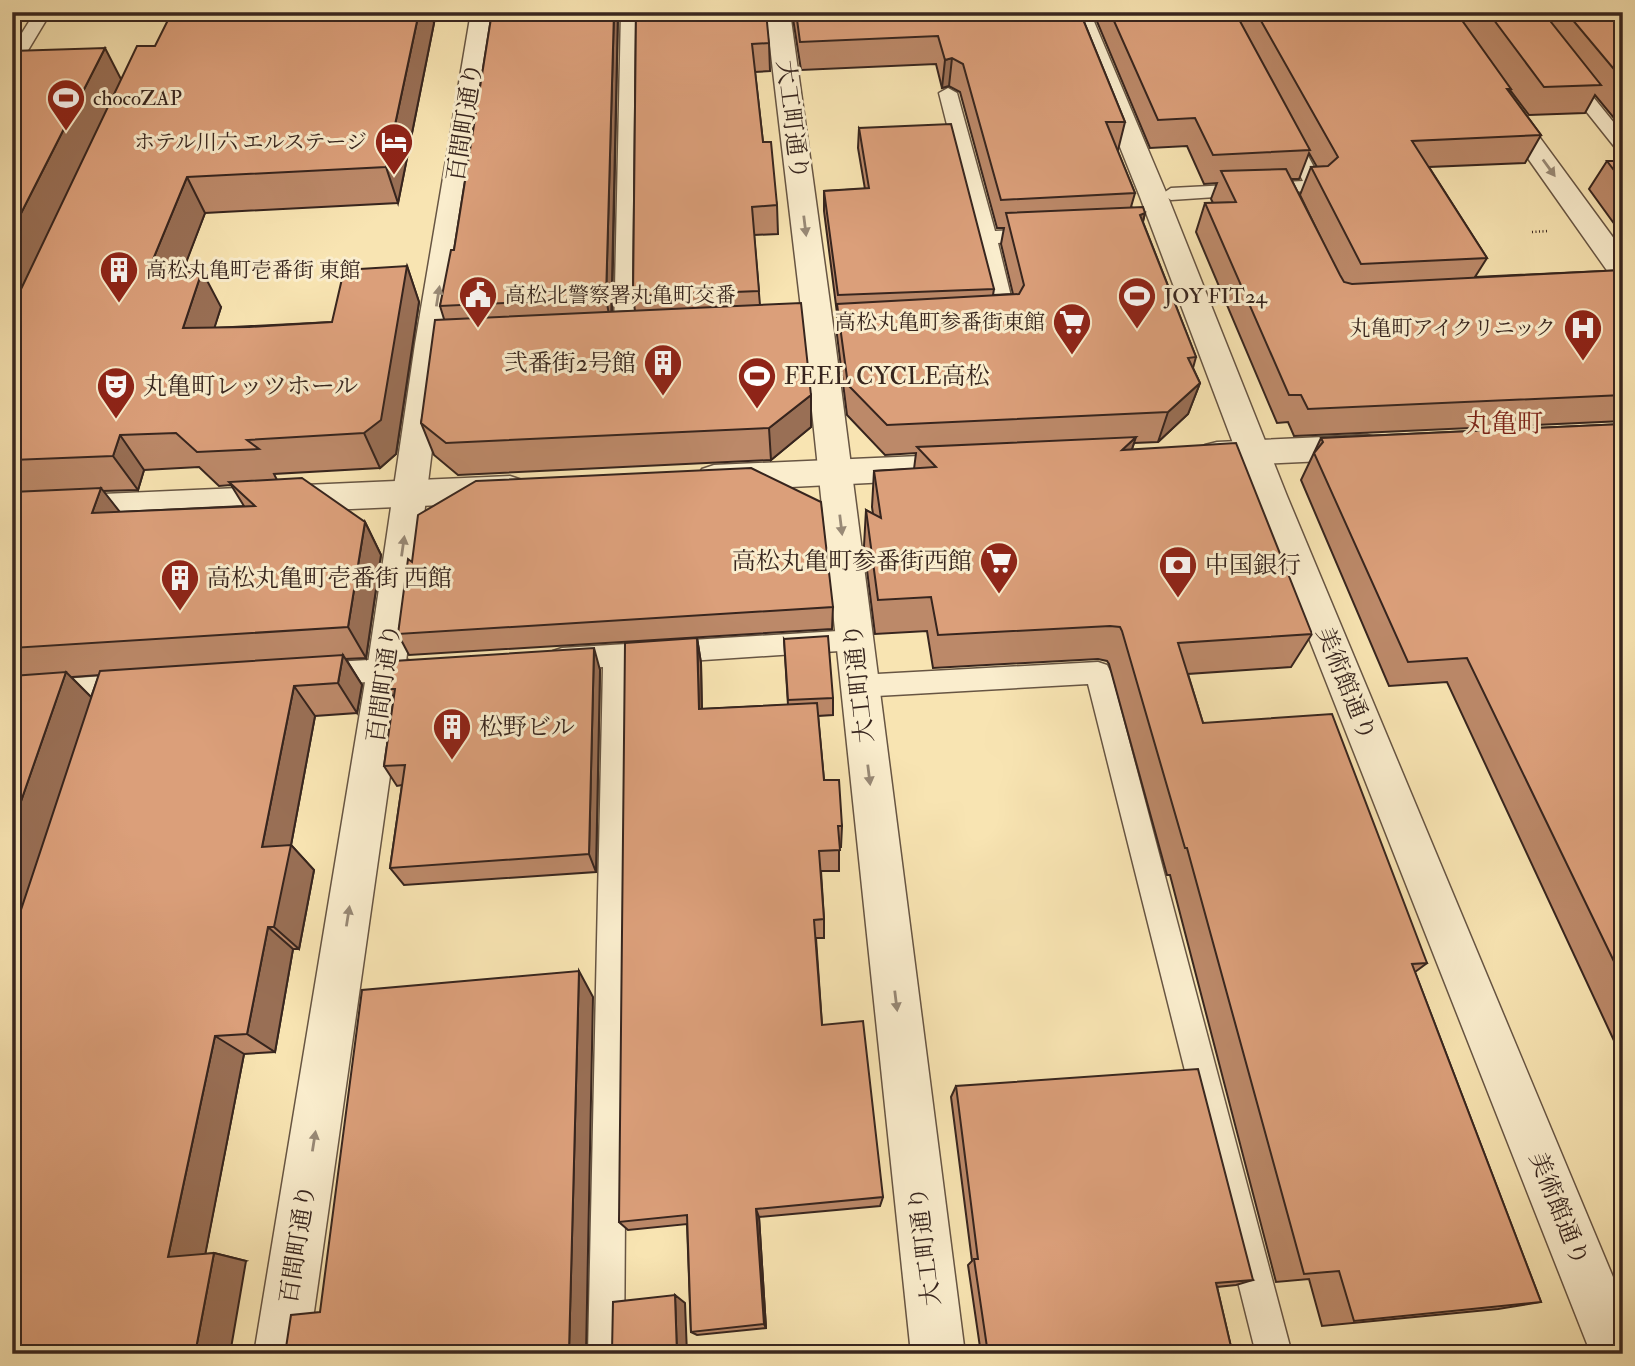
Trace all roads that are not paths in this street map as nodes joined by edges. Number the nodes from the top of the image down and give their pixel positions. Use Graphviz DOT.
graph roads {
  1 [pos="43,12"];
  2 [pos="472,12"];
  3 [pos="483,12"];
  4 [pos="629,12"];
  5 [pos="778,12"];
  6 [pos="1078,12"];
  7 [pos="361,17"];
  8 [pos="12,63"];
  9 [pos="1558,64"];
  10 [pos="1489,85"];
  11 [pos="948,93"];
  12 [pos="1278,117"];
  13 [pos="1623,146"];
  14 [pos="1161,217"];
  15 [pos="1055,234"];
  16 [pos="987,237"];
  17 [pos="1618,276"];
  18 [pos="966,319"];
  19 [pos="651,333"];
  20 [pos="1394,446"];
  21 [pos="1254,452"];
  22 [pos="1188,456"];
  23 [pos="997,465"];
  24 [pos="834,472"];
  25 [pos="684,480"];
  26 [pos="548,487"];
  27 [pos="411,494"];
  28 [pos="12,511"];
  29 [pos="854,640"];
  30 [pos="617,655"];
  31 [pos="535,661"];
  32 [pos="427,668"];
  33 [pos="386,670"];
  34 [pos="292,676"];
  35 [pos="157,684"];
  36 [pos="859,686"];
  37 [pos="12,694"];
  38 [pos="281,1354"];
  39 [pos="606,1354"];
  40 [pos="938,1354"];
  41 [pos="1274,1354"];
  42 [pos="1618,1354"];
  1 -- 8 [label="lane"];
  2 -- 7 [label="street"];
  27 -- 3 [label="street, 百間町通り, one-way"];
  4 -- 19 [label="lane"];
  5 -- 24 [label="street, 大工町通り, one-way"];
  6 -- 14 [label="street, 美術館通り"];
  9 -- 13 [label="lane"];
  10 -- 17 [label="street, one-way"];
  11 -- 16 [label="lane"];
  12 -- 14 [label="lane"];
  14 -- 21 [label="street, 美術館通り"];
  15 -- 16 [label="lane"];
  16 -- 18 [label="lane"];
  20 -- 21 [label="street"];
  21 -- 22 [label="street"];
  21 -- 42 [label="street, 美術館通り"];
  23 -- 24 [label="street"];
  24 -- 25 [label="street"];
  24 -- 29 [label="street, 大工町通り, one-way"];
  26 -- 27 [label="street"];
  27 -- 28 [label="street"];
  33 -- 27 [label="street, 百間町通り, one-way"];
  29 -- 30 [label="lane"];
  29 -- 36 [label="street, 大工町通り"];
  30 -- 31 [label="lane"];
  30 -- 39 [label="lane"];
  32 -- 33 [label="lane"];
  33 -- 34 [label="lane"];
  38 -- 33 [label="street, 百間町通り, one-way"];
  35 -- 37 [label="lane"];
  36 -- 40 [label="street, 大工町通り, one-way"];
  36 -- 41 [label="lane"];
}
